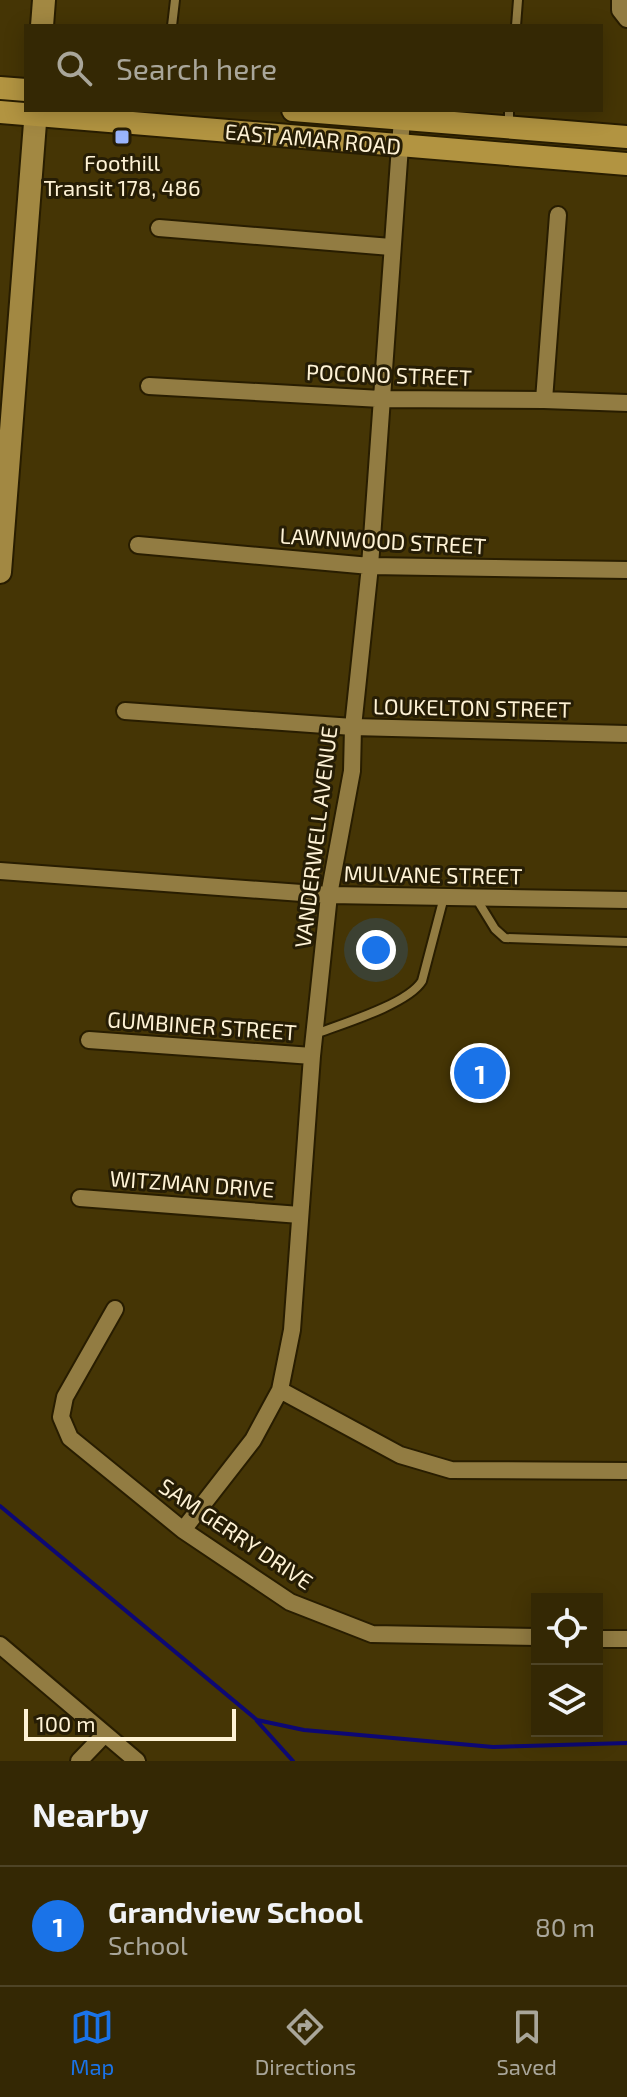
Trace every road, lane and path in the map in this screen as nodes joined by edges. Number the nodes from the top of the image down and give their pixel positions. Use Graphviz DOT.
graph roads {
  1 [pos="44,0"];
  2 [pos="175,0"];
  3 [pos="518,0"];
  4 [pos="620,0"];
  5 [pos="627,19"];
  6 [pos="42,24"];
  7 [pos="172,24"];
  8 [pos="516,24"];
  9 [pos="0,88"];
  10 [pos="24,90"];
  11 [pos="0,112"];
  12 [pos="35,112"];
  13 [pos="320,112"];
  14 [pos="402,118"];
  15 [pos="509,119"];
  16 [pos="627,137"];
  17 [pos="400,146"];
  18 [pos="627,164"];
  19 [pos="558,215"];
  20 [pos="159,228"];
  21 [pos="391,247"];
  22 [pos="149,386"];
  23 [pos="381,399"];
  24 [pos="544,400"];
  25 [pos="627,403"];
  26 [pos="138,545"];
  27 [pos="370,566"];
  28 [pos="627,570"];
  29 [pos="0,572"];
  30 [pos="125,711"];
  31 [pos="353,727"];
  32 [pos="627,734"];
  33 [pos="0,871"];
  34 [pos="329,895"];
  35 [pos="444,897"];
  36 [pos="476,898"];
  37 [pos="627,900"];
  38 [pos="627,942"];
  39 [pos="314,1035"];
  40 [pos="89,1040"];
  41 [pos="312,1056"];
  42 [pos="80,1198"];
  43 [pos="300,1215"];
  44 [pos="115,1309"];
  45 [pos="280,1390"];
  46 [pos="627,1471"];
  47 [pos="183,1530"];
  48 [pos="531,1637"];
  49 [pos="603,1639"];
  50 [pos="627,1639"];
  51 [pos="0,1645"];
  52 [pos="105,1734"];
  53 [pos="79,1761"];
  54 [pos="137,1761"];
  1 -- 6 [label="main road"];
  2 -- 7 [label="lane"];
  3 -- 8 [label="lane"];
  4 -- 5 [label="street"];
  9 -- 10 [label="main road"];
  11 -- 12 [label="main road, EAST AMAR ROAD"];
  12 -- 17 [label="main road, EAST AMAR ROAD"];
  12 -- 29 [label="main road"];
  13 -- 14 [label="main road, EAST AMAR ROAD"];
  14 -- 15 [label="main road, EAST AMAR ROAD"];
  14 -- 17 [label="street, VANDERWELL AVENUE"];
  15 -- 16 [label="main road, EAST AMAR ROAD"];
  17 -- 18 [label="main road, EAST AMAR ROAD"];
  17 -- 21 [label="street, VANDERWELL AVENUE"];
  19 -- 24 [label="street"];
  20 -- 21 [label="street"];
  21 -- 23 [label="street, VANDERWELL AVENUE"];
  22 -- 23 [label="street, POCONO STREET"];
  23 -- 24 [label="street, POCONO STREET"];
  23 -- 27 [label="street, VANDERWELL AVENUE"];
  24 -- 25 [label="street, POCONO STREET"];
  26 -- 27 [label="street, LAWNWOOD STREET"];
  27 -- 28 [label="street, LAWNWOOD STREET"];
  27 -- 31 [label="street, VANDERWELL AVENUE"];
  30 -- 31 [label="street, LOUKELTON STREET"];
  31 -- 32 [label="street, LOUKELTON STREET"];
  31 -- 34 [label="street, VANDERWELL AVENUE"];
  33 -- 34 [label="street, MULVANE STREET"];
  34 -- 35 [label="street, MULVANE STREET"];
  34 -- 39 [label="street, VANDERWELL AVENUE"];
  35 -- 36 [label="street, MULVANE STREET"];
  35 -- 39 [label="lane"];
  36 -- 37 [label="street, MULVANE STREET"];
  36 -- 38 [label="lane"];
  39 -- 41 [label="street, VANDERWELL AVENUE"];
  40 -- 41 [label="street, GUMBINER STREET"];
  41 -- 43 [label="street, VANDERWELL AVENUE"];
  42 -- 43 [label="street, WITZMAN DRIVE"];
  43 -- 45 [label="street, VANDERWELL AVENUE"];
  44 -- 47 [label="street, SAM GERRY DRIVE"];
  45 -- 46 [label="street"];
  45 -- 47 [label="street, VANDERWELL AVENUE"];
  47 -- 48 [label="street, SAM GERRY DRIVE"];
  49 -- 50 [label="street"];
  51 -- 52 [label="street"];
  52 -- 53 [label="street"];
  52 -- 54 [label="street"];
}
